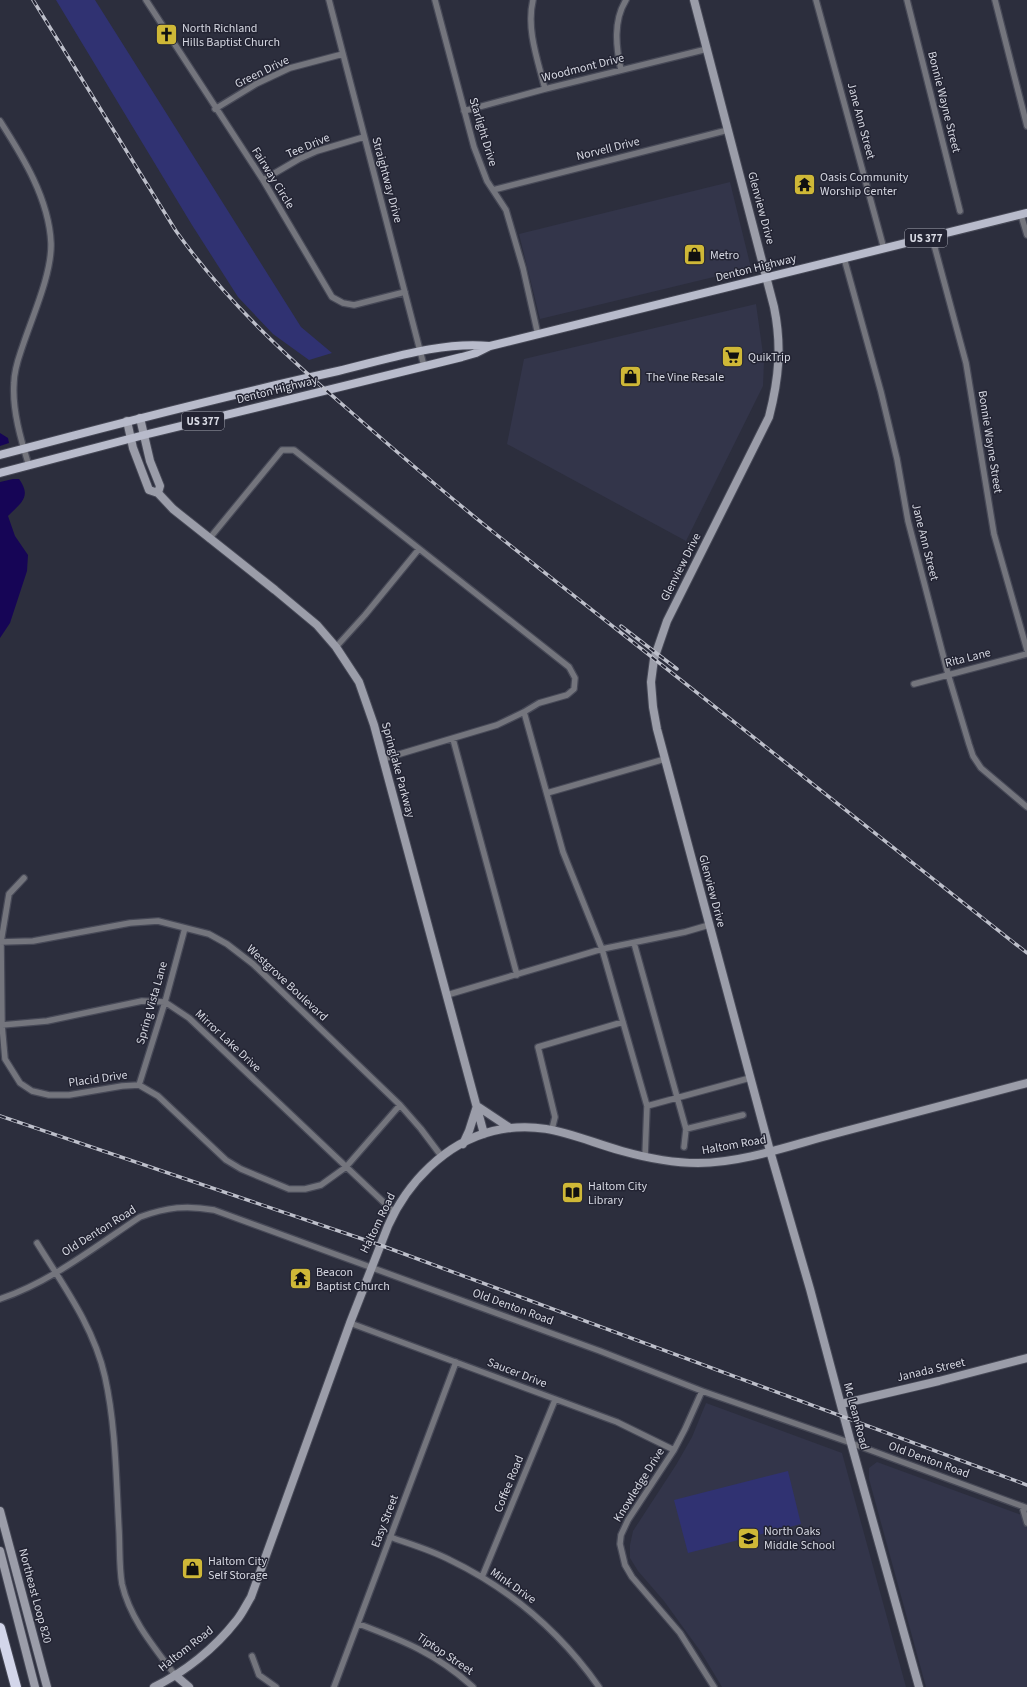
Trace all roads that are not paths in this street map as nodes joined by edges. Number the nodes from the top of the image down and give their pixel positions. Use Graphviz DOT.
graph roads {
  1 [pos="146,0"];
  2 [pos="329,0"];
  3 [pos="435,0"];
  4 [pos="534,0"];
  5 [pos="626,0"];
  6 [pos="694,0"];
  7 [pos="816,0"];
  8 [pos="907,0"];
  9 [pos="995,0"];
  10 [pos="707,49"];
  11 [pos="343,54"];
  12 [pos="621,70"];
  13 [pos="545,89"];
  14 [pos="215,109"];
  15 [pos="464,111"];
  16 [pos="0,121"];
  17 [pos="1027,126"];
  18 [pos="728,130"];
  19 [pos="364,137"];
  20 [pos="263,180"];
  21 [pos="493,190"];
  22 [pos="960,211"];
  23 [pos="1024,214"];
  24 [pos="1027,235"];
  25 [pos="932,236"];
  26 [pos="884,249"];
  27 [pos="844,258"];
  28 [pos="766,278"];
  29 [pos="405,292"];
  30 [pos="538,335"];
  31 [pos="490,346"];
  32 [pos="421,352"];
  33 [pos="424,366"];
  34 [pos="140,418"];
  35 [pos="127,421"];
  36 [pos="144,435"];
  37 [pos="131,438"];
  38 [pos="24,449"];
  39 [pos="0,455"];
  40 [pos="29,466"];
  41 [pos="0,473"];
  42 [pos="158,493"];
  43 [pos="209,539"];
  44 [pos="418,549"];
  45 [pos="336,647"];
  46 [pos="1027,650"];
  47 [pos="1027,654"];
  48 [pos="948,674"];
  49 [pos="914,684"];
  50 [pos="524,712"];
  51 [pos="453,739"];
  52 [pos="383,759"];
  53 [pos="665,760"];
  54 [pos="547,793"];
  55 [pos="1027,807"];
  56 [pos="24,878"];
  57 [pos="709,925"];
  58 [pos="185,928"];
  59 [pos="0,942"];
  60 [pos="634,942"];
  61 [pos="602,949"];
  62 [pos="517,975"];
  63 [pos="447,995"];
  64 [pos="165,1002"];
  65 [pos="623,1022"];
  66 [pos="2,1025"];
  67 [pos="750,1078"];
  68 [pos="1027,1083"];
  69 [pos="139,1085"];
  70 [pos="678,1097"];
  71 [pos="400,1105"];
  72 [pos="477,1106"];
  73 [pos="647,1106"];
  74 [pos="743,1114"];
  75 [pos="510,1128"];
  76 [pos="552,1129"];
  77 [pos="686,1129"];
  78 [pos="484,1134"];
  79 [pos="463,1144"];
  80 [pos="684,1147"];
  81 [pos="770,1151"];
  82 [pos="442,1157"];
  83 [pos="645,1157"];
  84 [pos="346,1167"];
  85 [pos="394,1212"];
  86 [pos="37,1243"];
  87 [pos="371,1267"];
  88 [pos="55,1272"];
  89 [pos="0,1299"];
  90 [pos="350,1323"];
  91 [pos="1027,1358"];
  92 [pos="456,1362"];
  93 [pos="702,1391"];
  94 [pos="555,1400"];
  95 [pos="841,1404"];
  96 [pos="851,1443"];
  97 [pos="674,1450"];
  98 [pos="1025,1507"];
  99 [pos="0,1511"];
  100 [pos="1027,1523"];
  101 [pos="390,1537"];
  102 [pos="0,1551"];
  103 [pos="482,1577"];
  104 [pos="359,1624"];
  105 [pos="0,1628"];
  106 [pos="252,1656"];
  107 [pos="175,1675"];
  108 [pos="47,1686"];
  109 [pos="16,1687"];
  110 [pos="35,1687"];
  111 [pos="154,1687"];
  112 [pos="180,1687"];
  113 [pos="189,1687"];
  114 [pos="276,1687"];
  115 [pos="334,1687"];
  116 [pos="473,1687"];
  117 [pos="599,1687"];
  118 [pos="714,1687"];
  119 [pos="919,1687"];
  1 -- 14 [label="street, Fairway Circle"];
  2 -- 11 [label="street, Straightway Drive"];
  3 -- 15 [label="street, Starlight Drive"];
  4 -- 13 [label="street"];
  5 -- 12 [label="street"];
  6 -- 10 [label="main road, Glenview Drive"];
  7 -- 26 [label="street, Jane Ann Street"];
  8 -- 22 [label="street, Bonnie Wayne Street"];
  9 -- 17 [label="street"];
  10 -- 12 [label="street, Woodmont Drive"];
  10 -- 18 [label="main road, Glenview Drive"];
  11 -- 14 [label="street, Green Drive"];
  11 -- 19 [label="street, Straightway Drive"];
  12 -- 13 [label="street, Woodmont Drive"];
  13 -- 15 [label="street, Woodmont Drive"];
  14 -- 20 [label="street, Fairway Circle"];
  15 -- 21 [label="street, Starlight Drive"];
  16 -- 38 [label="street"];
  18 -- 21 [label="street, Norvell Drive"];
  18 -- 28 [label="main road, Glenview Drive"];
  19 -- 20 [label="street, Tee Drive"];
  19 -- 29 [label="street, Straightway Drive"];
  20 -- 29 [label="street, Fairway Circle"];
  21 -- 30 [label="street, Starlight Drive"];
  23 -- 24 [label="street"];
  23 -- 25 [label="main road, Denton Highway / US 377"];
  25 -- 26 [label="main road, Denton Highway / US 377"];
  25 -- 46 [label="street, Bonnie Wayne Street"];
  26 -- 27 [label="main road, Denton Highway / US 377"];
  27 -- 28 [label="main road, Denton Highway / US 377"];
  27 -- 48 [label="street, Jane Ann Street"];
  28 -- 30 [label="main road, Denton Highway / US 377"];
  28 -- 53 [label="main road, Glenview Drive"];
  29 -- 32 [label="street, Straightway Drive"];
  30 -- 31 [label="main road, Denton Highway / US 377"];
  31 -- 32 [label="main road, Denton Highway / US 377"];
  31 -- 33 [label="main road, Denton Highway / US 377"];
  32 -- 33 [label="street, Straightway Drive"];
  32 -- 34 [label="main road, Denton Highway / US 377"];
  33 -- 36 [label="main road, Denton Highway / US 377"];
  34 -- 35 [label="main road, Denton Highway / US 377"];
  34 -- 36 [label="main road"];
  35 -- 37 [label="main road, Springlake Parkway"];
  35 -- 38 [label="main road, Denton Highway / US 377"];
  36 -- 37 [label="main road, Denton Highway / US 377"];
  36 -- 42 [label="main road"];
  37 -- 40 [label="main road, Denton Highway / US 377"];
  37 -- 42 [label="main road, Springlake Parkway"];
  38 -- 39 [label="main road, Denton Highway / US 377"];
  38 -- 40 [label="street"];
  40 -- 41 [label="main road, Denton Highway / US 377"];
  42 -- 43 [label="main road, Springlake Parkway"];
  43 -- 44 [label="street"];
  43 -- 45 [label="main road, Springlake Parkway"];
  44 -- 45 [label="street"];
  44 -- 50 [label="street"];
  45 -- 52 [label="main road, Springlake Parkway"];
  47 -- 48 [label="street, Rita Lane"];
  48 -- 49 [label="street, Rita Lane"];
  48 -- 55 [label="street, Jane Ann Street"];
  50 -- 51 [label="street"];
  50 -- 54 [label="street"];
  51 -- 52 [label="street"];
  51 -- 62 [label="street"];
  52 -- 63 [label="main road, Springlake Parkway"];
  53 -- 54 [label="street"];
  53 -- 57 [label="main road, Glenview Drive"];
  54 -- 61 [label="street"];
  56 -- 59 [label="street, Placid Drive"];
  57 -- 60 [label="street"];
  57 -- 67 [label="main road, Glenview Drive"];
  58 -- 59 [label="street, Westgrove Boulevard"];
  58 -- 64 [label="street, Spring Vista Lane"];
  58 -- 71 [label="street, Westgrove Boulevard"];
  59 -- 66 [label="street, Placid Drive"];
  60 -- 61 [label="street"];
  60 -- 70 [label="street"];
  61 -- 62 [label="street"];
  61 -- 65 [label="street"];
  62 -- 63 [label="street"];
  63 -- 72 [label="main road, Springlake Parkway"];
  64 -- 66 [label="street"];
  64 -- 69 [label="street, Spring Vista Lane"];
  64 -- 84 [label="street, Mirror Lake Drive"];
  65 -- 73 [label="street"];
  65 -- 76 [label="street"];
  66 -- 69 [label="street, Placid Drive"];
  67 -- 70 [label="street"];
  67 -- 81 [label="main road, Glenview Drive"];
  68 -- 81 [label="main road, Haltom Road"];
  69 -- 84 [label="street, Placid Drive"];
  70 -- 73 [label="street"];
  70 -- 77 [label="street"];
  71 -- 82 [label="street, Westgrove Boulevard"];
  71 -- 84 [label="street, Placid Drive"];
  72 -- 75 [label="main road"];
  72 -- 78 [label="main road, Springlake Parkway"];
  72 -- 79 [label="main road"];
  73 -- 83 [label="street"];
  74 -- 77 [label="street"];
  75 -- 76 [label="main road, Haltom Road"];
  75 -- 78 [label="main road, Haltom Road"];
  76 -- 83 [label="main road, Haltom Road"];
  77 -- 80 [label="street"];
  78 -- 79 [label="main road, Haltom Road"];
  79 -- 82 [label="main road, Haltom Road"];
  81 -- 83 [label="main road, Haltom Road"];
  81 -- 95 [label="main road, Mc Lean Road"];
  82 -- 85 [label="main road, Haltom Road"];
  84 -- 85 [label="street, Mirror Lake Drive"];
  85 -- 87 [label="main road, Haltom Road"];
  86 -- 88 [label="street"];
  87 -- 88 [label="street, Old Denton Road"];
  87 -- 90 [label="main road, Haltom Road"];
  87 -- 93 [label="street, Old Denton Road"];
  88 -- 89 [label="street, Old Denton Road"];
  88 -- 107 [label="street"];
  90 -- 92 [label="street, Saucer Drive"];
  90 -- 107 [label="main road, Haltom Road"];
  91 -- 95 [label="main road, Janada Street"];
  92 -- 94 [label="street, Saucer Drive"];
  92 -- 101 [label="street, Easy Street"];
  93 -- 96 [label="street, Old Denton Road"];
  93 -- 97 [label="street, Knowledge Drive"];
  94 -- 97 [label="street, Saucer Drive"];
  94 -- 103 [label="street, Coffee Road"];
  95 -- 96 [label="main road, Mc Lean Road"];
  96 -- 98 [label="street, Old Denton Road"];
  96 -- 119 [label="main road, Mc Lean Road"];
  97 -- 118 [label="street, Knowledge Drive"];
  98 -- 100 [label="street"];
  99 -- 108 [label="main road, Northeast Loop 820"];
  101 -- 103 [label="street, Mink Drive"];
  101 -- 104 [label="street, Easy Street"];
  102 -- 110 [label="main road"];
  103 -- 117 [label="street, Mink Drive"];
  104 -- 115 [label="street, Easy Street"];
  104 -- 116 [label="street, Tiptop Street"];
  105 -- 109 [label="highway"];
  106 -- 114 [label="street"];
  107 -- 111 [label="main road, Haltom Road"];
  107 -- 112 [label="main road"];
  107 -- 113 [label="main road"];
}
